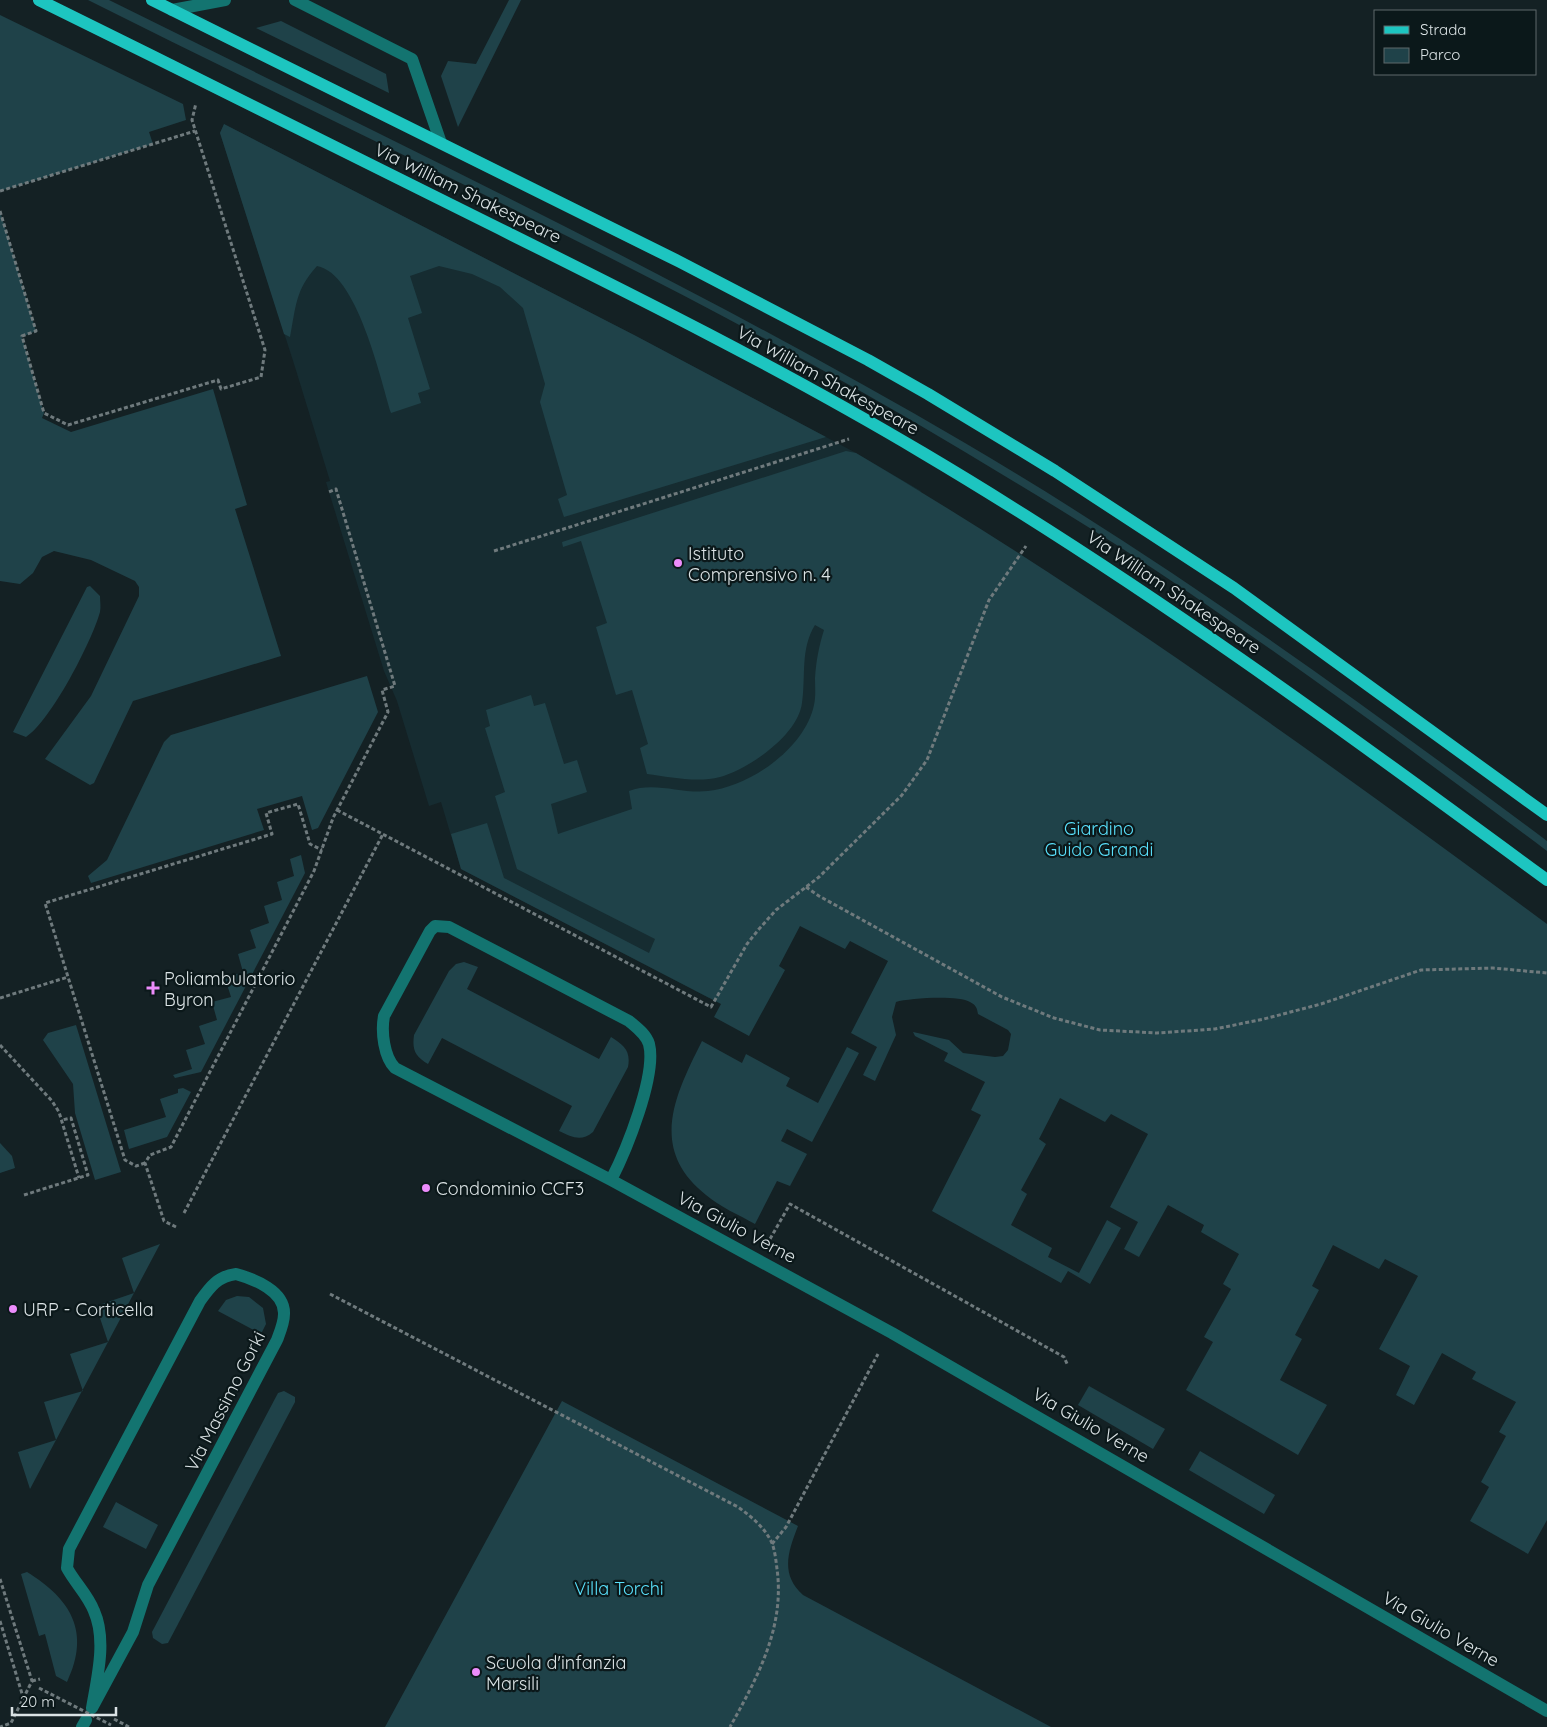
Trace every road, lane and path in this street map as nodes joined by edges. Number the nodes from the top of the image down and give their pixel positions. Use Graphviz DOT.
graph roads {
  1 [pos="39,0"];
  2 [pos="152,0"];
  3 [pos="225,0"];
  4 [pos="295,0"];
  5 [pos="172,10"];
  6 [pos="196,103"];
  7 [pos="195,131"];
  8 [pos="441,143"];
  9 [pos="0,191"];
  10 [pos="0,211"];
  11 [pos="849,439"];
  12 [pos="329,492"];
  13 [pos="1027,546"];
  14 [pos="494,551"];
  15 [pos="337,810"];
  16 [pos="1547,815"];
  17 [pos="383,834"];
  18 [pos="322,850"];
  19 [pos="1547,880"];
  20 [pos="806,887"];
  21 [pos="1547,973"];
  22 [pos="68,977"];
  23 [pos="0,998"];
  24 [pos="0,1045"];
  25 [pos="62,1120"];
  26 [pos="146,1163"];
  27 [pos="80,1178"];
  28 [pos="611,1180"];
  29 [pos="24,1196"];
  30 [pos="184,1213"];
  31 [pos="176,1227"];
  32 [pos="770,1239"];
  33 [pos="330,1294"];
  34 [pos="878,1354"];
  35 [pos="1068,1366"];
  36 [pos="772,1544"];
  37 [pos="73,1578"];
  38 [pos="0,1579"];
  39 [pos="0,1620"];
  40 [pos="40,1679"];
  41 [pos="32,1682"];
  42 [pos="39,1688"];
  43 [pos="23,1698"];
  44 [pos="1547,1710"];
  45 [pos="107,1715"];
  46 [pos="112,1726"];
  47 [pos="0,1727"];
  48 [pos="130,1727"];
  49 [pos="730,1727"];
  1 -- 19 [label="main road, Via William Shakespeare"];
  2 -- 5 [label="main road, Via William Shakespeare"];
  3 -- 5 [label="street"];
  4 -- 8 [label="street"];
  5 -- 8 [label="main road, Via William Shakespeare"];
  6 -- 7 [label="path"];
  7 -- 9 [label="path"];
  7 -- 10 [label="path"];
  8 -- 16 [label="main road, Via William Shakespeare"];
  11 -- 14 [label="path"];
  12 -- 15 [label="path"];
  13 -- 20 [label="path"];
  15 -- 17 [label="path"];
  15 -- 18 [label="path"];
  17 -- 20 [label="path"];
  17 -- 30 [label="path"];
  18 -- 22 [label="path"];
  18 -- 26 [label="path"];
  20 -- 21 [label="path"];
  22 -- 23 [label="path"];
  22 -- 26 [label="path"];
  24 -- 25 [label="path"];
  25 -- 27 [label="path"];
  25 -- 27 [label="path"];
  26 -- 31 [label="path"];
  27 -- 29 [label="path"];
  28 -- 28 [label="street, Via Giulio Verne"];
  28 -- 44 [label="street, Via Giulio Verne"];
  32 -- 35 [label="path"];
  33 -- 36 [label="path"];
  34 -- 36 [label="path"];
  36 -- 49 [label="path"];
  37 -- 37 [label="street, Via Massimo Gorki"];
  38 -- 41 [label="path"];
  39 -- 43 [label="path"];
  40 -- 41 [label="path"];
  41 -- 43 [label="path"];
  42 -- 46 [label="path, bridge"];
  43 -- 47 [label="path"];
  45 -- 48 [label="path"];
}
